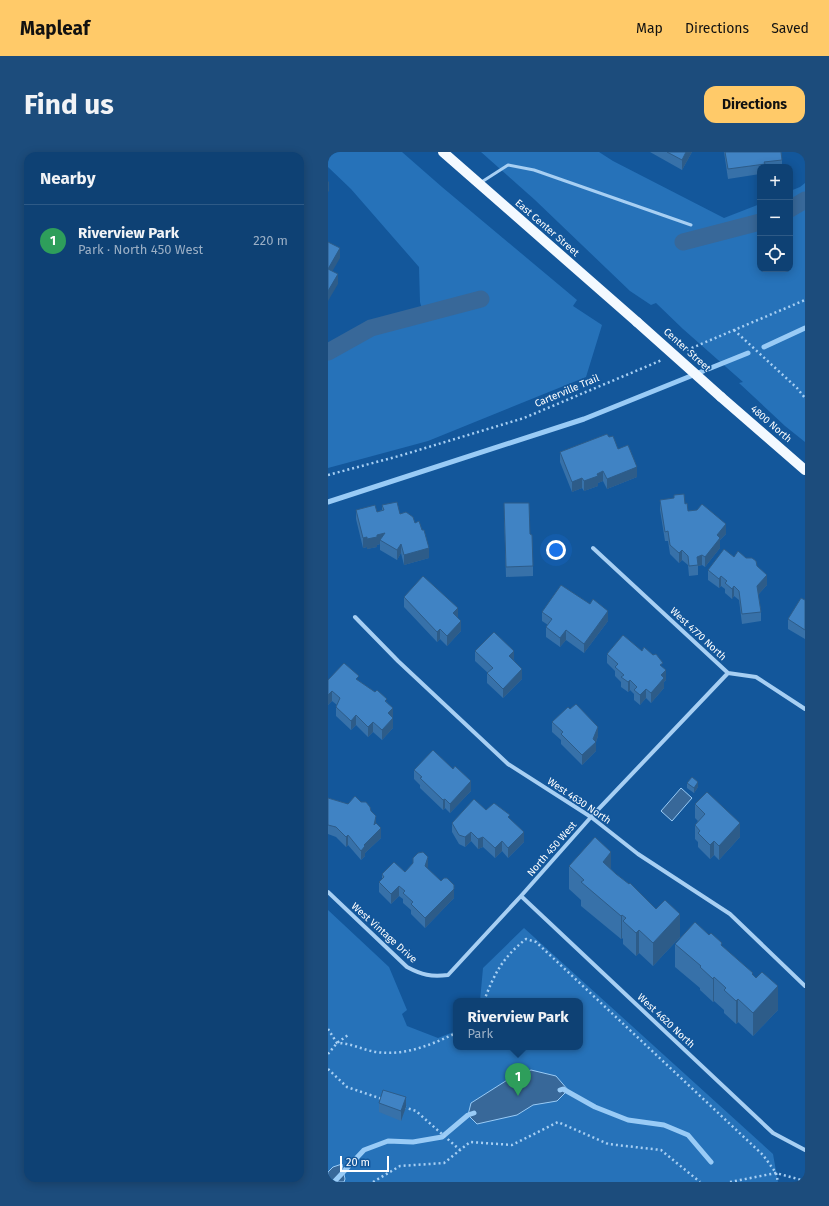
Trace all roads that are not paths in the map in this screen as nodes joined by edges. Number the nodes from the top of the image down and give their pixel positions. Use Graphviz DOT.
graph roads {
  1 [pos="443,152"];
  2 [pos="479,184"];
  3 [pos="691,225"];
  4 [pos="637,322"];
  5 [pos="721,397"];
  6 [pos="805,470"];
  7 [pos="593,548"];
  8 [pos="355,617"];
  9 [pos="728,673"];
  10 [pos="805,709"];
  11 [pos="591,817"];
  12 [pos="328,892"];
  13 [pos="521,896"];
  14 [pos="434,977"];
  15 [pos="805,986"];
  16 [pos="805,1150"];
  1 -- 2 [label="main road, East Center Street"];
  2 -- 3 [label="lane"];
  2 -- 4 [label="main road, East Center Street"];
  4 -- 5 [label="main road, Center Street, bridge"];
  5 -- 6 [label="main road, 4800 North"];
  7 -- 9 [label="street, West 4770 North"];
  8 -- 11 [label="street, West 4630 North"];
  9 -- 10 [label="street, West 4770 North"];
  9 -- 11 [label="street, North 450 West"];
  11 -- 13 [label="street, North 450 West"];
  11 -- 15 [label="street, West 4630 North"];
  12 -- 14 [label="street, West Vintage Drive"];
  13 -- 14 [label="street, North 450 West"];
  13 -- 16 [label="street, West 4620 North"];
}
